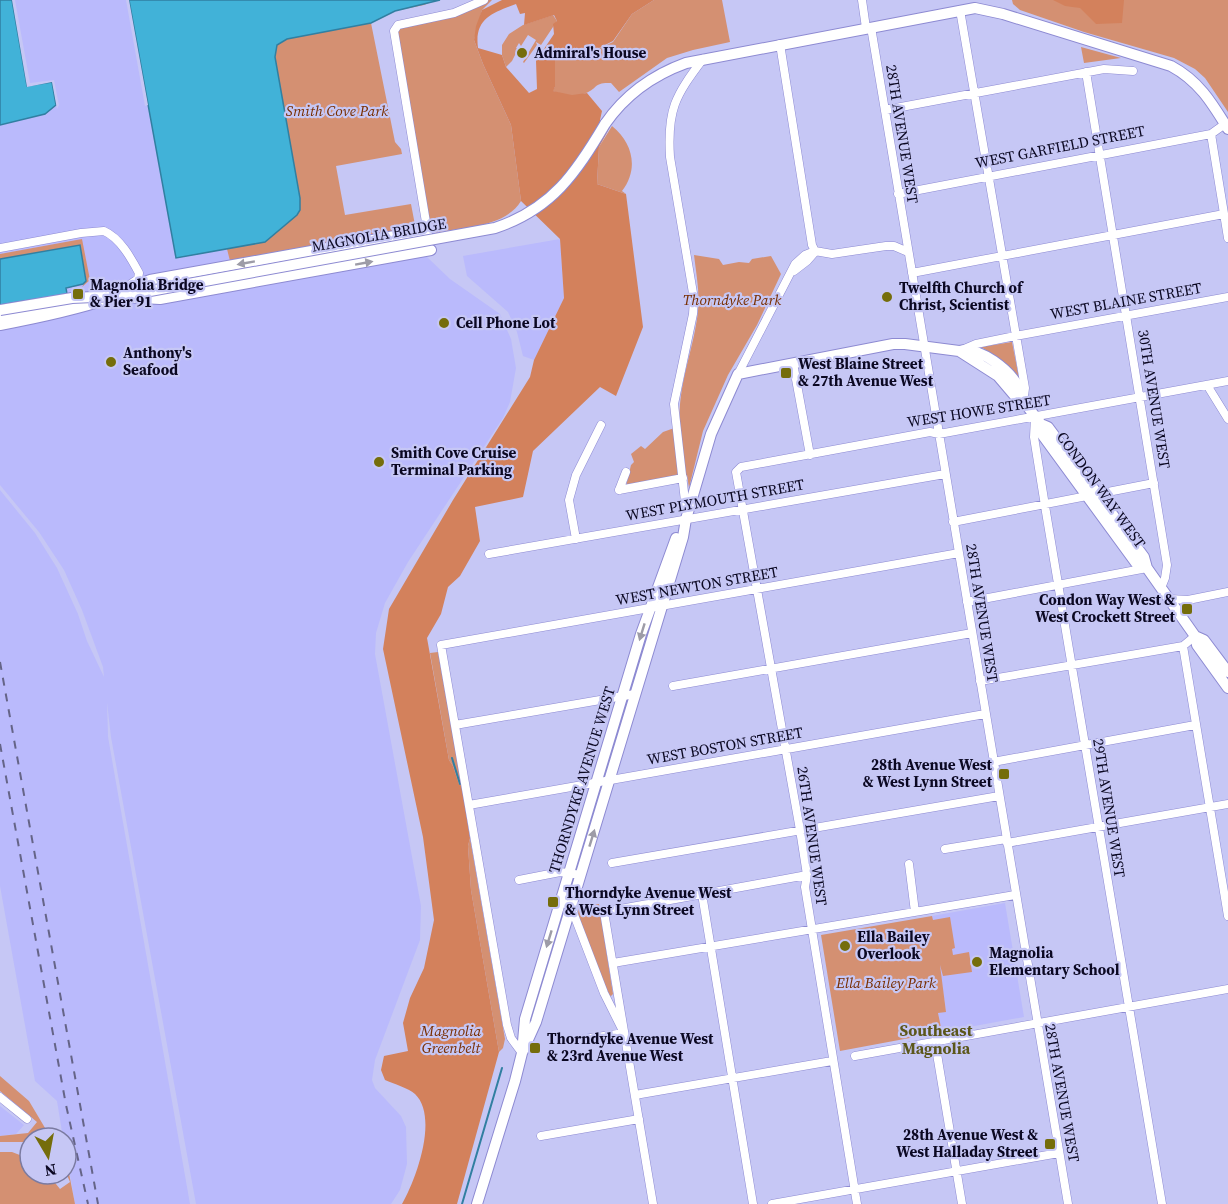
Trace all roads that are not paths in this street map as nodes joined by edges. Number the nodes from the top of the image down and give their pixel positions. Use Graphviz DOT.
graph roads {
  1 [pos="484,0"];
  2 [pos="862,0"];
  3 [pos="960,10"];
  4 [pos="869,28"];
  5 [pos="780,44"];
  6 [pos="704,58"];
  7 [pos="1133,71"];
  8 [pos="1086,72"];
  9 [pos="975,93"];
  10 [pos="885,110"];
  11 [pos="1226,126"];
  12 [pos="1211,134"];
  13 [pos="1099,155"];
  14 [pos="989,176"];
  15 [pos="898,194"];
  16 [pos="1224,214"];
  17 [pos="428,230"];
  18 [pos="1113,235"];
  19 [pos="1228,238"];
  20 [pos="0,248"];
  21 [pos="431,250"];
  22 [pos="815,251"];
  23 [pos="908,252"];
  24 [pos="1002,257"];
  25 [pos="912,273"];
  26 [pos="115,296"];
  27 [pos="1228,297"];
  28 [pos="0,310"];
  29 [pos="1127,316"];
  30 [pos="0,318"];
  31 [pos="0,325"];
  32 [pos="1015,336"];
  33 [pos="924,346"];
  34 [pos="959,351"];
  35 [pos="793,363"];
  36 [pos="738,374"];
  37 [pos="1228,381"];
  38 [pos="1207,385"];
  39 [pos="1141,398"];
  40 [pos="1024,402"];
  41 [pos="1228,419"];
  42 [pos="1038,420"];
  43 [pos="601,425"];
  44 [pos="939,434"];
  45 [pos="810,455"];
  46 [pos="626,472"];
  47 [pos="736,472"];
  48 [pos="945,474"];
  49 [pos="683,478"];
  50 [pos="1154,483"];
  51 [pos="1092,495"];
  52 [pos="1044,504"];
  53 [pos="742,509"];
  54 [pos="686,519"];
  55 [pos="953,522"];
  56 [pos="576,539"];
  57 [pos="958,553"];
  58 [pos="489,554"];
  59 [pos="1147,568"];
  60 [pos="1058,585"];
  61 [pos="756,588"];
  62 [pos="1161,588"];
  63 [pos="1228,592"];
  64 [pos="1169,599"];
  65 [pos="967,602"];
  66 [pos="662,606"];
  67 [pos="649,608"];
  68 [pos="972,633"];
  69 [pos="1196,636"];
  70 [pos="1183,646"];
  71 [pos="1072,665"];
  72 [pos="771,669"];
  73 [pos="1228,672"];
  74 [pos="980,681"];
  75 [pos="673,686"];
  76 [pos="1228,688"];
  77 [pos="636,694"];
  78 [pos="622,696"];
  79 [pos="985,714"];
  80 [pos="455,725"];
  81 [pos="1195,725"];
  82 [pos="1085,744"];
  83 [pos="785,749"];
  84 [pos="993,762"];
  85 [pos="610,780"];
  86 [pos="596,782"];
  87 [pos="999,796"];
  88 [pos="1228,804"];
  89 [pos="469,806"];
  90 [pos="1210,807"];
  91 [pos="1098,827"];
  92 [pos="800,830"];
  93 [pos="1006,841"];
  94 [pos="945,849"];
  95 [pos="612,863"];
  96 [pos="909,864"];
  97 [pos="569,873"];
  98 [pos="581,875"];
  99 [pos="807,875"];
  100 [pos="519,880"];
  101 [pos="702,894"];
  102 [pos="1016,895"];
  103 [pos="566,904"];
  104 [pos="915,912"];
  105 [pos="1228,916"];
  106 [pos="813,931"];
  107 [pos="711,948"];
  108 [pos="613,963"];
  109 [pos="1228,989"];
  110 [pos="1128,1007"];
  111 [pos="1037,1023"];
  112 [pos="624,1033"];
  113 [pos="577,1040"];
  114 [pos="935,1042"];
  115 [pos="522,1053"];
  116 [pos="855,1056"];
  117 [pos="832,1060"];
  118 [pos="732,1078"];
  119 [pos="635,1095"];
  120 [pos="0,1097"];
  121 [pos="27,1119"];
  122 [pos="639,1119"];
  123 [pos="541,1136"];
  124 [pos="1059,1153"];
  125 [pos="957,1172"];
  126 [pos="854,1189"];
  127 [pos="477,1204"];
  128 [pos="653,1204"];
  129 [pos="753,1204"];
  130 [pos="772,1204"];
  131 [pos="857,1204"];
  132 [pos="962,1204"];
  133 [pos="1068,1204"];
  134 [pos="1162,1204"];
  1 -- 17 [label="street"];
  2 -- 4 [label="street, 28TH AVENUE WEST"];
  3 -- 4 [label="main road"];
  3 -- 9 [label="street"];
  3 -- 11 [label="main road"];
  4 -- 5 [label="main road"];
  4 -- 10 [label="street, 28TH AVENUE WEST"];
  5 -- 6 [label="main road"];
  5 -- 22 [label="street"];
  6 -- 26 [label="main road, MAGNOLIA BRIDGE, bridge"];
  6 -- 49 [label="street"];
  7 -- 8 [label="street"];
  8 -- 9 [label="street"];
  8 -- 13 [label="street, 30TH AVENUE WEST"];
  9 -- 10 [label="street"];
  9 -- 14 [label="street"];
  10 -- 15 [label="street, 28TH AVENUE WEST"];
  11 -- 12 [label="street, WEST GARFIELD STREET"];
  12 -- 13 [label="street, WEST GARFIELD STREET"];
  12 -- 16 [label="street"];
  13 -- 14 [label="street, WEST GARFIELD STREET"];
  13 -- 18 [label="street, 30TH AVENUE WEST"];
  14 -- 15 [label="street, WEST GARFIELD STREET"];
  14 -- 24 [label="street"];
  15 -- 23 [label="street, 28TH AVENUE WEST"];
  16 -- 18 [label="street"];
  16 -- 19 [label="street"];
  17 -- 21 [label="street"];
  17 -- 26 [label="main road, one-way, bridge"];
  18 -- 24 [label="street"];
  18 -- 29 [label="street, 30TH AVENUE WEST"];
  20 -- 30 [label="street"];
  26 -- 21 [label="main road, one-way, bridge"];
  22 -- 23 [label="street"];
  22 -- 36 [label="street, THORNDYKE AVENUE WEST"];
  23 -- 25 [label="street, 28TH AVENUE WEST"];
  24 -- 25 [label="street"];
  24 -- 32 [label="street"];
  25 -- 33 [label="street, 28TH AVENUE WEST"];
  26 -- 28 [label="main road, MAGNOLIA BRIDGE, bridge"];
  26 -- 31 [label="main road, MAGNOLIA BRIDGE, bridge"];
  27 -- 29 [label="street, WEST BLAINE STREET"];
  29 -- 32 [label="street, WEST BLAINE STREET"];
  29 -- 39 [label="street, 30TH AVENUE WEST"];
  32 -- 34 [label="street, WEST BLAINE STREET"];
  32 -- 40 [label="street"];
  33 -- 34 [label="main road, CONDON WAY WEST"];
  33 -- 35 [label="main road"];
  33 -- 44 [label="street, 28TH AVENUE WEST"];
  34 -- 40 [label="main road, CONDON WAY WEST"];
  35 -- 36 [label="main road"];
  35 -- 45 [label="street"];
  36 -- 54 [label="main road, THORNDYKE AVENUE WEST"];
  37 -- 38 [label="street, WEST HOWE STREET"];
  38 -- 39 [label="street, WEST HOWE STREET"];
  38 -- 41 [label="street"];
  39 -- 42 [label="street, WEST HOWE STREET"];
  39 -- 50 [label="street, 30TH AVENUE WEST"];
  40 -- 42 [label="main road, CONDON WAY WEST"];
  42 -- 44 [label="street, WEST HOWE STREET"];
  42 -- 51 [label="main road, CONDON WAY WEST"];
  42 -- 52 [label="street, 29TH AVENUE WEST"];
  43 -- 56 [label="street"];
  44 -- 45 [label="street, WEST HOWE STREET"];
  44 -- 48 [label="street, 28TH AVENUE WEST"];
  45 -- 47 [label="street, WEST HOWE STREET"];
  46 -- 49 [label="street"];
  47 -- 53 [label="street, 26TH AVENUE WEST"];
  48 -- 53 [label="street, WEST PLYMOUTH STREET"];
  48 -- 55 [label="street, 28TH AVENUE WEST"];
  49 -- 54 [label="street"];
  50 -- 51 [label="street"];
  50 -- 62 [label="street, 30TH AVENUE WEST"];
  51 -- 52 [label="street"];
  51 -- 59 [label="main road, CONDON WAY WEST"];
  52 -- 55 [label="street"];
  52 -- 60 [label="street, 29TH AVENUE WEST"];
  53 -- 54 [label="street, WEST PLYMOUTH STREET"];
  53 -- 61 [label="street, 26TH AVENUE WEST"];
  54 -- 56 [label="street, WEST PLYMOUTH STREET"];
  54 -- 66 [label="main road, THORNDYKE AVENUE WEST"];
  54 -- 67 [label="main road, THORNDYKE AVENUE WEST"];
  55 -- 57 [label="street, 28TH AVENUE WEST"];
  56 -- 58 [label="street, WEST PLYMOUTH STREET"];
  57 -- 61 [label="street, WEST NEWTON STREET"];
  57 -- 65 [label="street, 28TH AVENUE WEST"];
  59 -- 60 [label="street"];
  59 -- 62 [label="main road, CONDON WAY WEST"];
  60 -- 65 [label="street"];
  60 -- 71 [label="street, 29TH AVENUE WEST"];
  61 -- 66 [label="street, WEST NEWTON STREET"];
  61 -- 72 [label="street, 26TH AVENUE WEST"];
  62 -- 64 [label="main road, CONDON WAY WEST"];
  63 -- 64 [label="street"];
  64 -- 69 [label="main road, CONDON WAY WEST"];
  65 -- 68 [label="street, 28TH AVENUE WEST"];
  66 -- 67 [label="street, WEST NEWTON STREET"];
  66 -- 77 [label="main road, THORNDYKE AVENUE WEST"];
  67 -- 78 [label="main road, THORNDYKE AVENUE WEST, one-way"];
  67 -- 80 [label="street, WEST NEWTON STREET"];
  68 -- 72 [label="street"];
  68 -- 74 [label="street, 28TH AVENUE WEST"];
  69 -- 70 [label="street"];
  69 -- 73 [label="main road, CONDON WAY WEST"];
  69 -- 76 [label="main road, CONDON WAY WEST"];
  70 -- 71 [label="street"];
  70 -- 81 [label="street"];
  71 -- 74 [label="street"];
  71 -- 82 [label="street, 29TH AVENUE WEST"];
  72 -- 75 [label="street"];
  72 -- 83 [label="street, 26TH AVENUE WEST"];
  74 -- 79 [label="street, 28TH AVENUE WEST"];
  77 -- 78 [label="street"];
  77 -- 85 [label="main road, THORNDYKE AVENUE WEST"];
  78 -- 80 [label="street"];
  78 -- 86 [label="main road, THORNDYKE AVENUE WEST"];
  79 -- 83 [label="street, WEST BOSTON STREET"];
  79 -- 84 [label="street, 28TH AVENUE WEST"];
  80 -- 89 [label="street"];
  81 -- 82 [label="street"];
  81 -- 90 [label="street"];
  82 -- 84 [label="street"];
  82 -- 91 [label="street, 29TH AVENUE WEST"];
  83 -- 85 [label="street, WEST BOSTON STREET"];
  83 -- 92 [label="street, 26TH AVENUE WEST"];
  84 -- 87 [label="street, 28TH AVENUE WEST"];
  85 -- 86 [label="street, WEST BOSTON STREET"];
  98 -- 85 [label="main road, THORNDYKE AVENUE WEST, one-way"];
  86 -- 89 [label="street, WEST BOSTON STREET"];
  86 -- 97 [label="main road, THORNDYKE AVENUE WEST"];
  87 -- 92 [label="street"];
  87 -- 93 [label="street, 28TH AVENUE WEST"];
  88 -- 90 [label="street"];
  89 -- 115 [label="street"];
  90 -- 91 [label="street"];
  90 -- 105 [label="street"];
  91 -- 93 [label="street"];
  91 -- 110 [label="street, 29TH AVENUE WEST"];
  92 -- 95 [label="street"];
  92 -- 99 [label="street, 26TH AVENUE WEST"];
  93 -- 94 [label="street"];
  93 -- 102 [label="street, 28TH AVENUE WEST"];
  96 -- 104 [label="street"];
  97 -- 98 [label="street"];
  97 -- 100 [label="street"];
  97 -- 103 [label="main road, THORNDYKE AVENUE WEST"];
  98 -- 103 [label="main road, THORNDYKE AVENUE WEST"];
  99 -- 101 [label="street"];
  99 -- 106 [label="street, 26TH AVENUE WEST"];
  101 -- 107 [label="street"];
  101 -- 108 [label="street"];
  102 -- 104 [label="street"];
  102 -- 111 [label="street, 28TH AVENUE WEST"];
  103 -- 112 [label="street"];
  103 -- 115 [label="main road, THORNDYKE AVENUE WEST"];
  104 -- 106 [label="street"];
  106 -- 107 [label="street"];
  106 -- 117 [label="street, 26TH AVENUE WEST"];
  107 -- 108 [label="street"];
  107 -- 118 [label="street"];
  108 -- 112 [label="street"];
  109 -- 110 [label="street"];
  110 -- 111 [label="street"];
  110 -- 134 [label="street, 29TH AVENUE WEST"];
  111 -- 114 [label="street"];
  111 -- 124 [label="street, 28TH AVENUE WEST"];
  112 -- 113 [label="street"];
  112 -- 119 [label="street"];
  114 -- 116 [label="street"];
  114 -- 125 [label="street"];
  115 -- 127 [label="main road, THORNDYKE AVENUE WEST"];
  117 -- 118 [label="street"];
  117 -- 126 [label="street, 26TH AVENUE WEST"];
  118 -- 119 [label="street"];
  118 -- 129 [label="street"];
  119 -- 122 [label="street"];
  120 -- 121 [label="street"];
  122 -- 123 [label="street"];
  122 -- 128 [label="street"];
  124 -- 125 [label="street"];
  124 -- 133 [label="street, 28TH AVENUE WEST"];
  125 -- 126 [label="street"];
  125 -- 132 [label="street"];
  126 -- 130 [label="street"];
  126 -- 131 [label="street, 26TH AVENUE WEST"];
}
